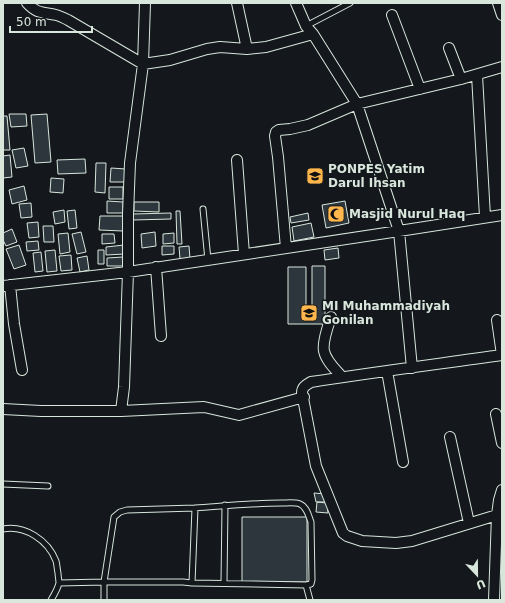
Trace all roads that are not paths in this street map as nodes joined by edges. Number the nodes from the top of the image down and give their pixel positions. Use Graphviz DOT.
graph roads {
  1 [pos="27,3"];
  2 [pos="145,3"];
  3 [pos="237,3"];
  4 [pos="296,3"];
  5 [pos="350,3"];
  6 [pos="498,3"];
  7 [pos="392,14"];
  8 [pos="502,16"];
  9 [pos="306,26"];
  10 [pos="313,34"];
  11 [pos="449,48"];
  12 [pos="247,49"];
  13 [pos="143,64"];
  14 [pos="502,67"];
  15 [pos="476,75"];
  16 [pos="461,79"];
  17 [pos="420,89"];
  18 [pos="358,104"];
  19 [pos="237,160"];
  20 [pos="203,209"];
  21 [pos="502,215"];
  22 [pos="485,217"];
  23 [pos="399,231"];
  24 [pos="286,248"];
  25 [pos="244,254"];
  26 [pos="208,260"];
  27 [pos="156,267"];
  28 [pos="128,272"];
  29 [pos="6,285"];
  30 [pos="331,317"];
  31 [pos="497,320"];
  32 [pos="161,336"];
  33 [pos="412,368"];
  34 [pos="22,370"];
  35 [pos="388,371"];
  36 [pos="342,377"];
  37 [pos="299,398"];
  38 [pos="3,409"];
  39 [pos="121,411"];
  40 [pos="496,414"];
  41 [pos="450,437"];
  42 [pos="502,443"];
  43 [pos="403,462"];
  44 [pos="3,484"];
  45 [pos="48,486"];
  46 [pos="502,490"];
  47 [pos="225,505"];
  48 [pos="195,508"];
  49 [pos="497,515"];
  50 [pos="469,523"];
  51 [pos="3,529"];
  52 [pos="104,582"];
  53 [pos="192,583"];
  54 [pos="224,583"];
  55 [pos="59,584"];
  56 [pos="306,585"];
  57 [pos="52,600"];
  58 [pos="104,600"];
  59 [pos="310,600"];
  60 [pos="494,600"];
  1 -- 13 [label="street"];
  2 -- 13 [label="street"];
  3 -- 12 [label="street"];
  4 -- 9 [label="street"];
  5 -- 9 [label="lane"];
  6 -- 8 [label="street"];
  7 -- 17 [label="street"];
  9 -- 10 [label="street"];
  10 -- 12 [label="street"];
  10 -- 18 [label="street"];
  11 -- 16 [label="street"];
  12 -- 13 [label="street"];
  13 -- 28 [label="street"];
  14 -- 15 [label="street"];
  15 -- 16 [label="street"];
  15 -- 22 [label="street"];
  16 -- 17 [label="street"];
  17 -- 18 [label="street"];
  18 -- 23 [label="street"];
  18 -- 24 [label="street"];
  19 -- 25 [label="street"];
  20 -- 26 [label="lane"];
  21 -- 22 [label="street"];
  22 -- 23 [label="street"];
  23 -- 24 [label="street"];
  23 -- 33 [label="street"];
  24 -- 25 [label="street"];
  25 -- 26 [label="street"];
  26 -- 27 [label="street"];
  27 -- 28 [label="street"];
  27 -- 32 [label="street"];
  28 -- 29 [label="street"];
  28 -- 39 [label="street"];
  29 -- 34 [label="street"];
  30 -- 36 [label="street"];
  31 -- 33 [label="street"];
  33 -- 35 [label="street"];
  35 -- 36 [label="street"];
  35 -- 43 [label="street"];
  36 -- 37 [label="street"];
  37 -- 39 [label="street"];
  37 -- 50 [label="street"];
  38 -- 39 [label="street"];
  40 -- 42 [label="street"];
  41 -- 50 [label="street"];
  44 -- 45 [label="lane"];
  46 -- 49 [label="street"];
  47 -- 48 [label="lane"];
  47 -- 54 [label="lane"];
  47 -- 56 [label="lane"];
  48 -- 52 [label="lane"];
  48 -- 53 [label="lane"];
  49 -- 50 [label="street"];
  49 -- 60 [label="street"];
  51 -- 55 [label="lane"];
  52 -- 53 [label="lane"];
  52 -- 55 [label="lane"];
  52 -- 58 [label="lane"];
  53 -- 54 [label="lane"];
  54 -- 56 [label="lane"];
  55 -- 57 [label="lane"];
  56 -- 59 [label="lane"];
}
